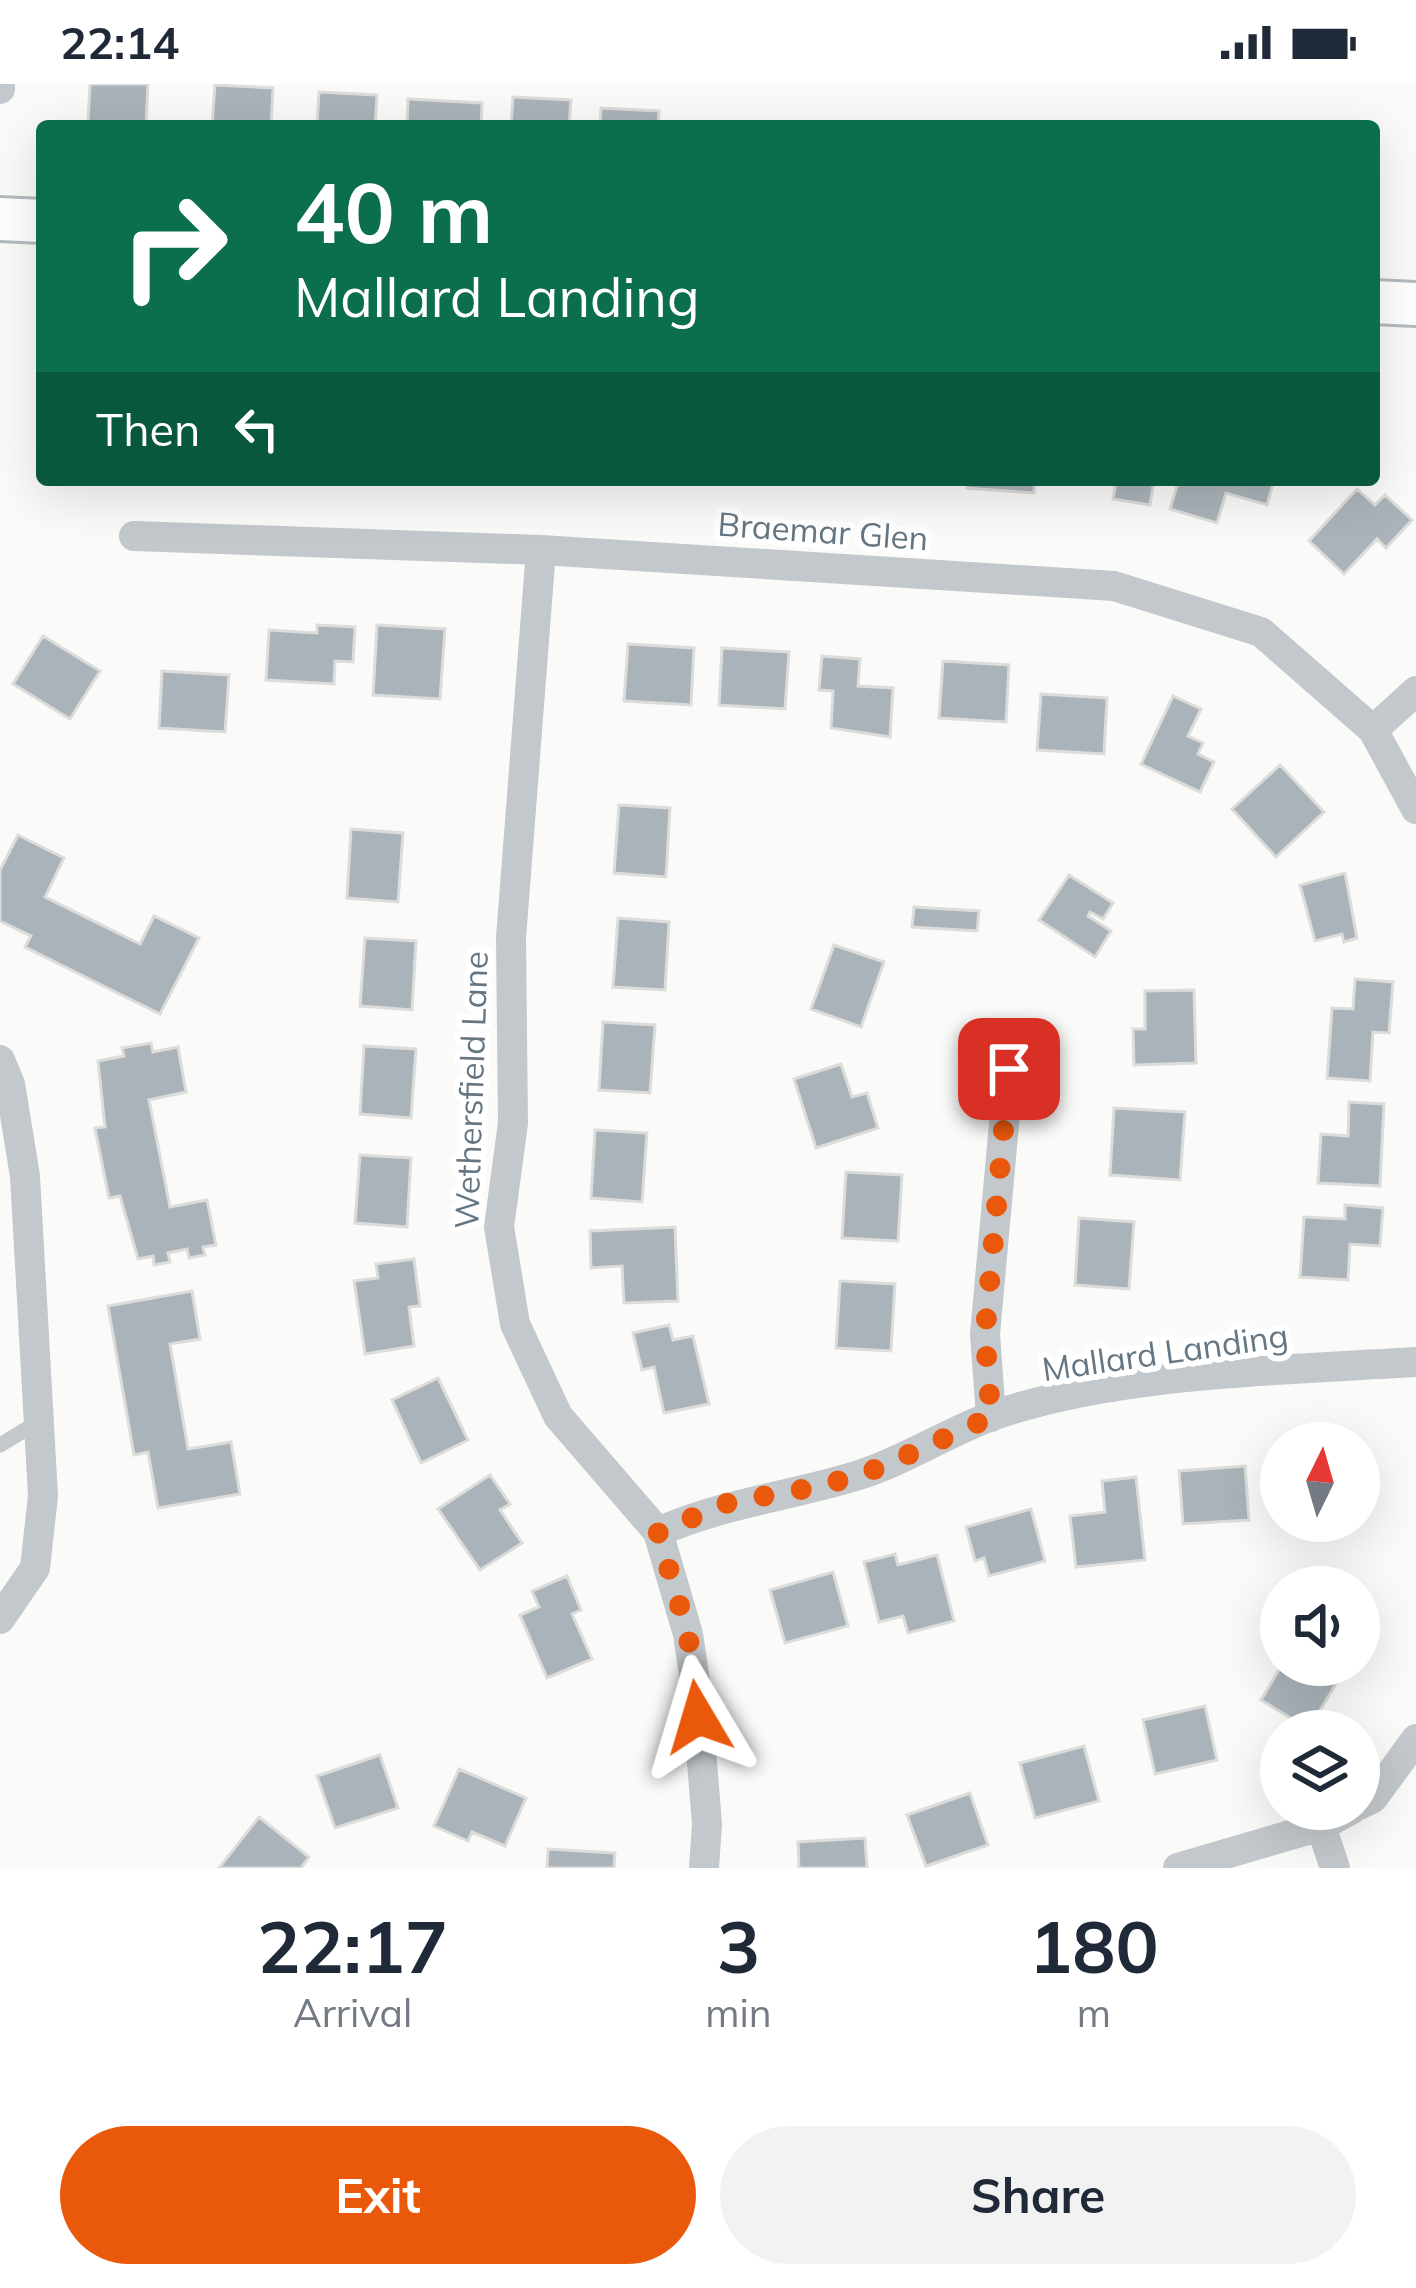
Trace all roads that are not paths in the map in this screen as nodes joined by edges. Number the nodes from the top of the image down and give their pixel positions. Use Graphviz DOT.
graph roads {
  1 [pos="0,218"];
  2 [pos="36,221"];
  3 [pos="1380,302"];
  4 [pos="1416,304"];
  5 [pos="134,536"];
  6 [pos="541,550"];
  7 [pos="1416,691"];
  8 [pos="1373,730"];
  9 [pos="1416,809"];
  10 [pos="0,1060"];
  11 [pos="1009,1069"];
  12 [pos="1416,1362"];
  13 [pos="991,1417"];
  14 [pos="40,1419"];
  15 [pos="0,1445"];
  16 [pos="658,1532"];
  17 [pos="0,1619"];
  18 [pos="1416,1738"];
  19 [pos="1380,1788"];
  20 [pos="1307,1830"];
  21 [pos="1322,1830"];
  22 [pos="704,1868"];
  23 [pos="1178,1868"];
  24 [pos="1335,1868"];
  1 -- 2 [label="street"];
  3 -- 4 [label="street"];
  5 -- 6 [label="street, Braemar Glen"];
  6 -- 8 [label="street, Braemar Glen"];
  6 -- 16 [label="street, Wethersfield Lane"];
  7 -- 8 [label="street"];
  8 -- 9 [label="street, Braemar Glen"];
  10 -- 14 [label="street"];
  11 -- 13 [label="street"];
  12 -- 13 [label="street, Mallard Landing"];
  13 -- 16 [label="street, Mallard Landing"];
  14 -- 15 [label="lane"];
  14 -- 17 [label="street"];
  16 -- 22 [label="street, Wethersfield Lane"];
  18 -- 19 [label="street"];
  20 -- 23 [label="street"];
  21 -- 24 [label="street"];
}
